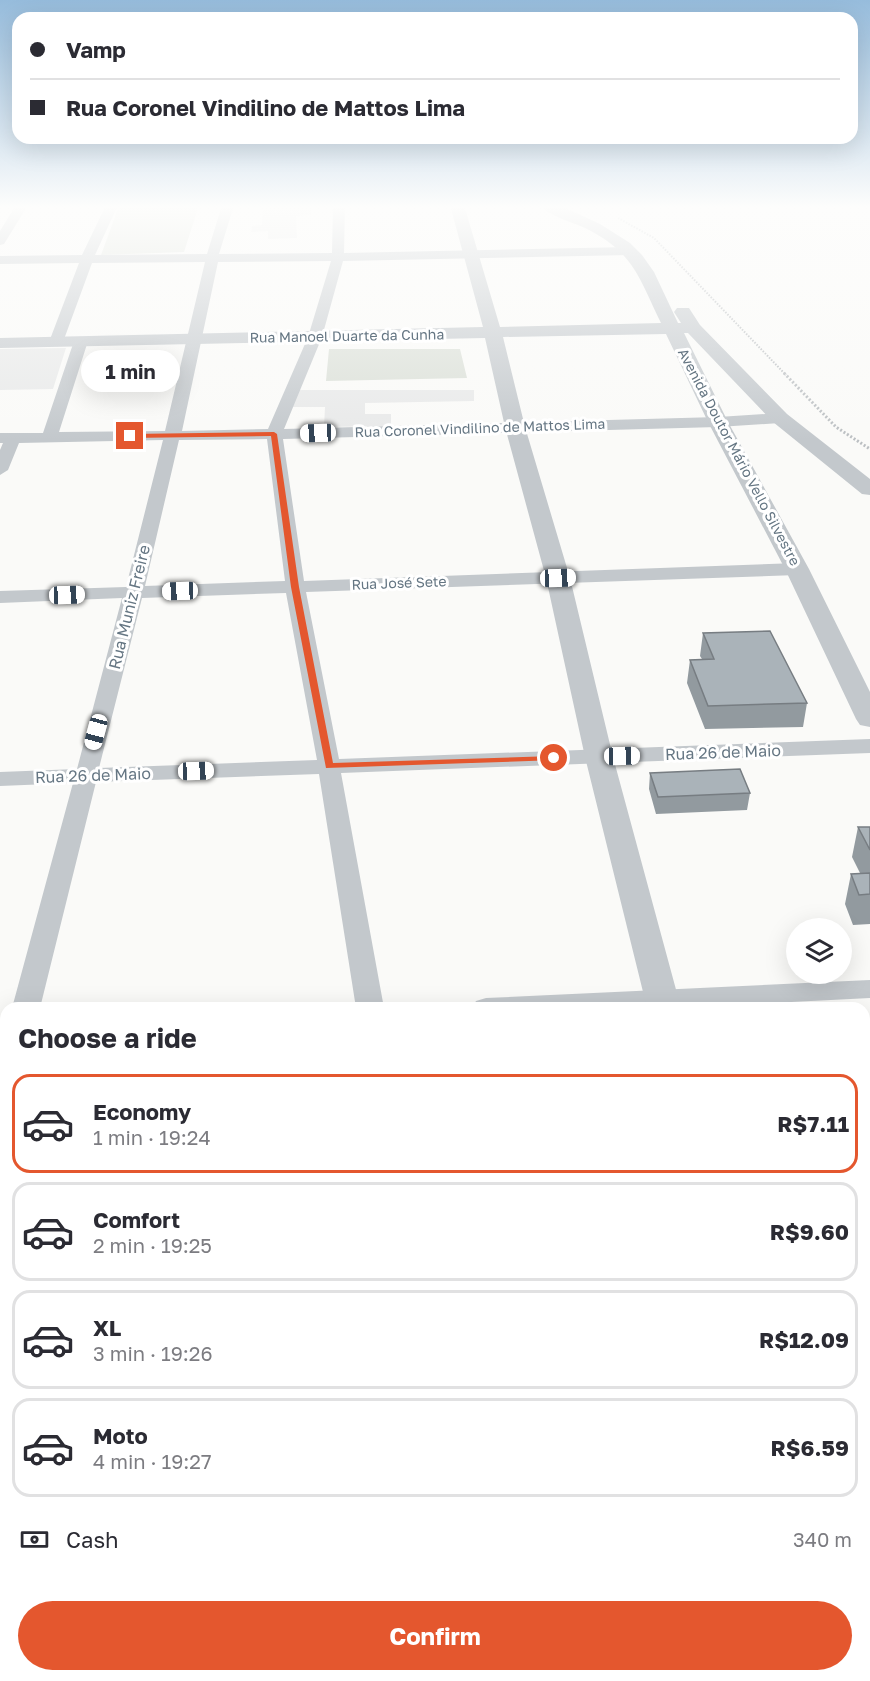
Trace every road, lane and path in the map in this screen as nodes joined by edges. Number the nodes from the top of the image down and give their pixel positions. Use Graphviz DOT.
graph roads {
  1 [pos="78,283"];
  2 [pos="206,283"];
  3 [pos="330,283"];
  4 [pos="479,283"];
  5 [pos="652,283"];
  6 [pos="660,283"];
  7 [pos="698,283"];
  8 [pos="673,328"];
  9 [pos="693,328"];
  10 [pos="493,332"];
  11 [pos="315,337"];
  12 [pos="194,339"];
  13 [pos="81,341"];
  14 [pos="56,342"];
  15 [pos="0,343"];
  16 [pos="780,418"];
  17 [pos="718,422"];
  18 [pos="515,427"];
  19 [pos="274,434"];
  20 [pos="171,436"];
  21 [pos="7,438"];
  22 [pos="49,438"];
  23 [pos="870,449"];
  24 [pos="0,470"];
  25 [pos="870,489"];
  26 [pos="797,569"];
  27 [pos="558,578"];
  28 [pos="295,587"];
  29 [pos="134,593"];
  30 [pos="0,597"];
  31 [pos="870,719"];
  32 [pos="870,746"];
  33 [pos="599,757"];
  34 [pos="329,766"];
  35 [pos="84,776"];
  36 [pos="0,779"];
  37 [pos="870,989"];
  38 [pos="28,1002"];
  39 [pos="369,1002"];
  40 [pos="662,1002"];
  41 [pos="691,1002"];
  1 -- 14 [label="street"];
  2 -- 12 [label="street, Rua Muniz Freire"];
  3 -- 11 [label="street"];
  4 -- 10 [label="street"];
  5 -- 8 [label="street, Avenida Doutor Mário Vello Silvestre"];
  6 -- 9 [label="street"];
  7 -- 23 [label="path"];
  8 -- 9 [label="street, Rua Manoel Duarte da Cunha"];
  8 -- 10 [label="street, Rua Manoel Duarte da Cunha"];
  8 -- 17 [label="street, Avenida Doutor Mário Vello Silvestre"];
  9 -- 16 [label="street"];
  10 -- 11 [label="street, Rua Manoel Duarte da Cunha"];
  10 -- 18 [label="street"];
  11 -- 12 [label="street, Rua Manoel Duarte da Cunha"];
  11 -- 19 [label="street"];
  12 -- 13 [label="street, Rua Manoel Duarte da Cunha"];
  12 -- 20 [label="street, Rua Muniz Freire"];
  13 -- 14 [label="street, Rua Manoel Duarte da Cunha"];
  13 -- 22 [label="street"];
  14 -- 15 [label="street, Rua Manoel Duarte da Cunha"];
  16 -- 17 [label="street, Rua Coronel Vindilino de Mattos Lima"];
  16 -- 25 [label="street"];
  17 -- 18 [label="street, Rua Coronel Vindilino de Mattos Lima"];
  17 -- 26 [label="street, Avenida Doutor Mário Vello Silvestre"];
  18 -- 19 [label="street, Rua Coronel Vindilino de Mattos Lima"];
  18 -- 27 [label="street"];
  19 -- 20 [label="street, Rua Coronel Vindilino de Mattos Lima"];
  19 -- 28 [label="street"];
  20 -- 22 [label="street, Rua Coronel Vindilino de Mattos Lima"];
  20 -- 29 [label="street, Rua Muniz Freire"];
  21 -- 22 [label="street, Rua Coronel Vindilino de Mattos Lima"];
  21 -- 24 [label="street"];
  26 -- 27 [label="street, Rua José Sete"];
  26 -- 31 [label="street, Avenida Doutor Mário Vello Silvestre"];
  27 -- 28 [label="street, Rua José Sete"];
  27 -- 33 [label="street"];
  28 -- 29 [label="street, Rua José Sete"];
  28 -- 34 [label="street"];
  29 -- 30 [label="street, Rua José Sete"];
  29 -- 35 [label="street, Rua Muniz Freire"];
  32 -- 33 [label="street, Rua 26 de Maio"];
  33 -- 34 [label="street, Rua 26 de Maio"];
  33 -- 40 [label="street"];
  34 -- 35 [label="street, Rua 26 de Maio"];
  34 -- 39 [label="street"];
  35 -- 36 [label="street, Rua 26 de Maio"];
  35 -- 38 [label="street, Rua Muniz Freire"];
  37 -- 41 [label="street"];
}
